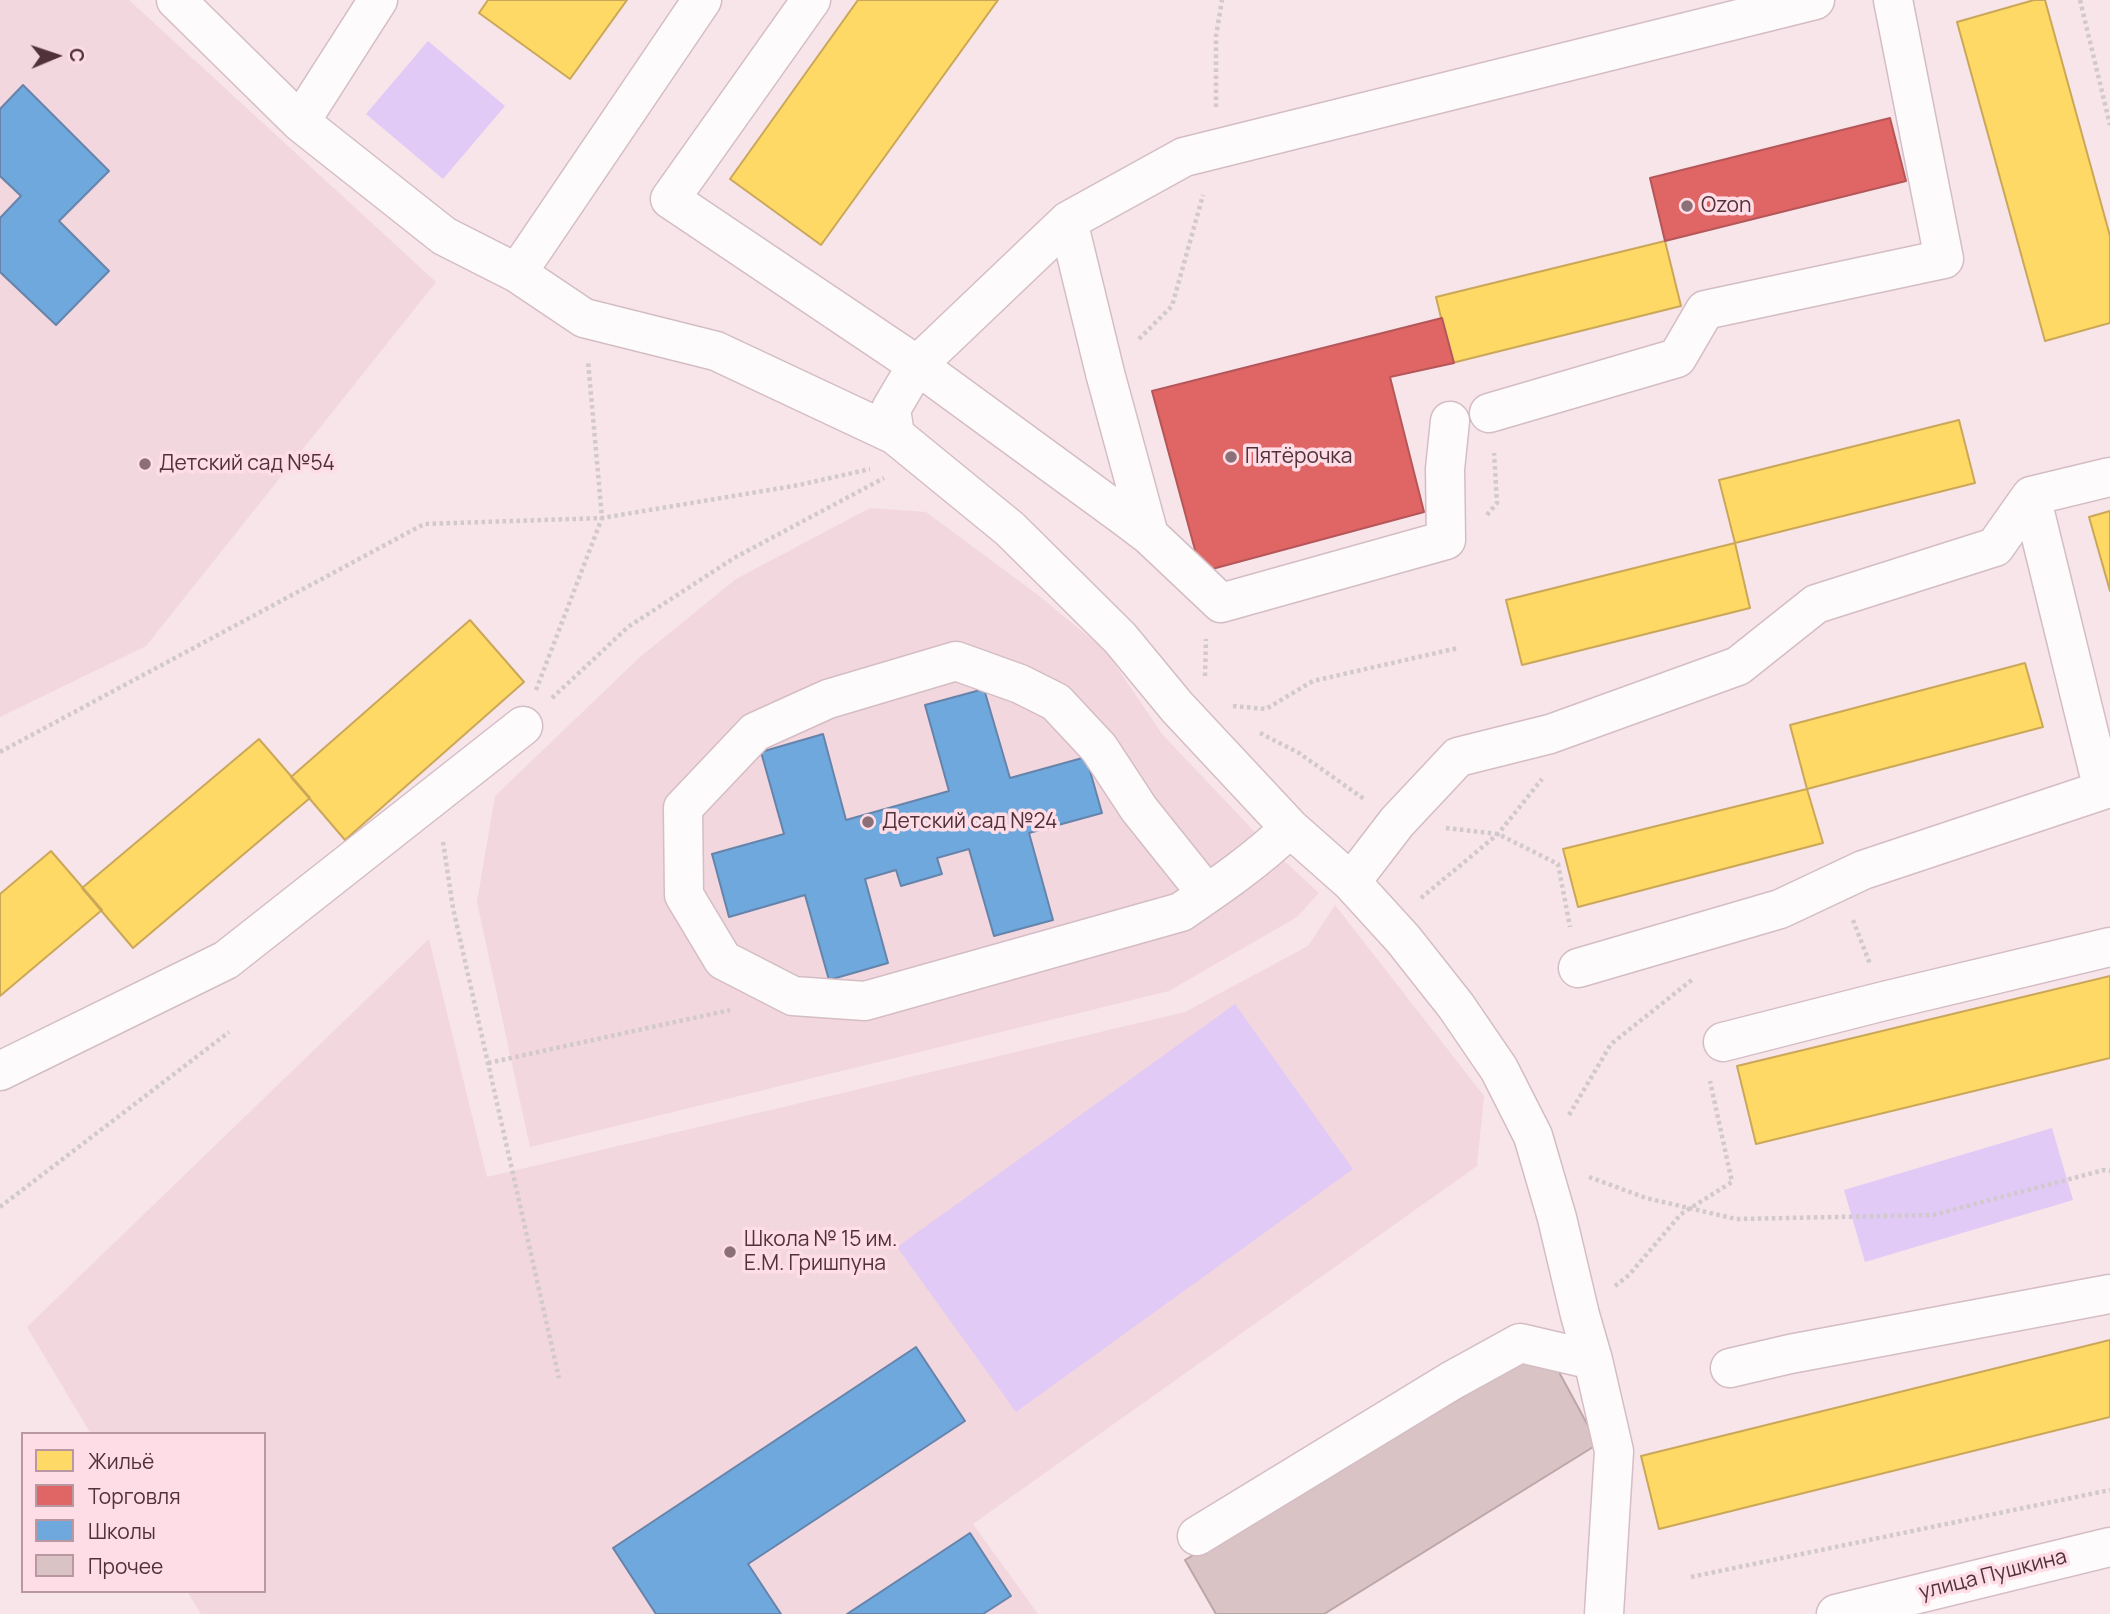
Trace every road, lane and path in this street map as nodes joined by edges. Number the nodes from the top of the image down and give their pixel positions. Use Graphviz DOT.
graph roads {
  1 [pos="176,0"];
  2 [pos="378,0"];
  3 [pos="702,0"];
  4 [pos="811,0"];
  5 [pos="1815,0"];
  6 [pos="1893,0"];
  7 [pos="2080,0"];
  8 [pos="300,122"];
  9 [pos="2110,125"];
  10 [pos="1068,221"];
  11 [pos="517,273"];
  12 [pos="584,318"];
  13 [pos="917,365"];
  14 [pos="1489,413"];
  15 [pos="1450,421"];
  16 [pos="908,447"];
  17 [pos="2110,477"];
  18 [pos="2031,496"];
  19 [pos="1497,503"];
  20 [pos="602,518"];
  21 [pos="1149,535"];
  22 [pos="1206,639"];
  23 [pos="1458,648"];
  24 [pos="1202,689"];
  25 [pos="1226,705"];
  26 [pos="523,726"];
  27 [pos="0,752"];
  28 [pos="1549,771"];
  29 [pos="1290,828"];
  30 [pos="443,839"];
  31 [pos="1351,882"];
  32 [pos="1207,894"];
  33 [pos="1418,901"];
  34 [pos="1858,935"];
  35 [pos="2110,947"];
  36 [pos="1871,966"];
  37 [pos="1578,968"];
  38 [pos="1695,976"];
  39 [pos="793,996"];
  40 [pos="229,1032"];
  41 [pos="1723,1042"];
  42 [pos="488,1063"];
  43 [pos="0,1071"];
  44 [pos="1564,1125"];
  45 [pos="2110,1171"];
  46 [pos="1581,1174"];
  47 [pos="0,1207"];
  48 [pos="1691,1209"];
  49 [pos="2110,1294"];
  50 [pos="1580,1315"];
  51 [pos="1593,1360"];
  52 [pos="1730,1368"];
  53 [pos="559,1378"];
  54 [pos="2110,1490"];
  55 [pos="1197,1536"];
  56 [pos="2110,1547"];
  57 [pos="1691,1577"];
  58 [pos="1851,1612"];
  59 [pos="1604,1614"];
  1 -- 8 [label="street"];
  2 -- 8 [label="street"];
  3 -- 11 [label="street"];
  4 -- 13 [label="street"];
  5 -- 10 [label="street"];
  6 -- 14 [label="street"];
  7 -- 9 [label="path"];
  8 -- 11 [label="street"];
  10 -- 13 [label="street"];
  10 -- 21 [label="street"];
  11 -- 12 [label="street"];
  12 -- 16 [label="street"];
  12 -- 20 [label="path"];
  13 -- 16 [label="street"];
  13 -- 21 [label="street"];
  14 -- 19 [label="path"];
  15 -- 21 [label="street"];
  16 -- 20 [label="path"];
  16 -- 26 [label="path"];
  16 -- 29 [label="street"];
  17 -- 18 [label="street"];
  18 -- 31 [label="street"];
  18 -- 37 [label="street"];
  20 -- 26 [label="path"];
  20 -- 27 [label="path"];
  22 -- 24 [label="path"];
  23 -- 25 [label="path"];
  26 -- 43 [label="street"];
  28 -- 33 [label="path"];
  29 -- 31 [label="street"];
  29 -- 32 [label="street"];
  30 -- 42 [label="path"];
  31 -- 50 [label="street"];
  32 -- 39 [label="street"];
  32 -- 39 [label="street"];
  34 -- 36 [label="path"];
  35 -- 41 [label="street"];
  38 -- 44 [label="path"];
  39 -- 42 [label="path"];
  40 -- 47 [label="path"];
  41 -- 48 [label="path"];
  42 -- 53 [label="path"];
  45 -- 48 [label="path"];
  46 -- 48 [label="path"];
  48 -- 50 [label="path"];
  49 -- 52 [label="street"];
  50 -- 51 [label="street"];
  51 -- 55 [label="street"];
  51 -- 59 [label="street"];
  54 -- 57 [label="path"];
  56 -- 58 [label="street, улица Пушкина"];
}
